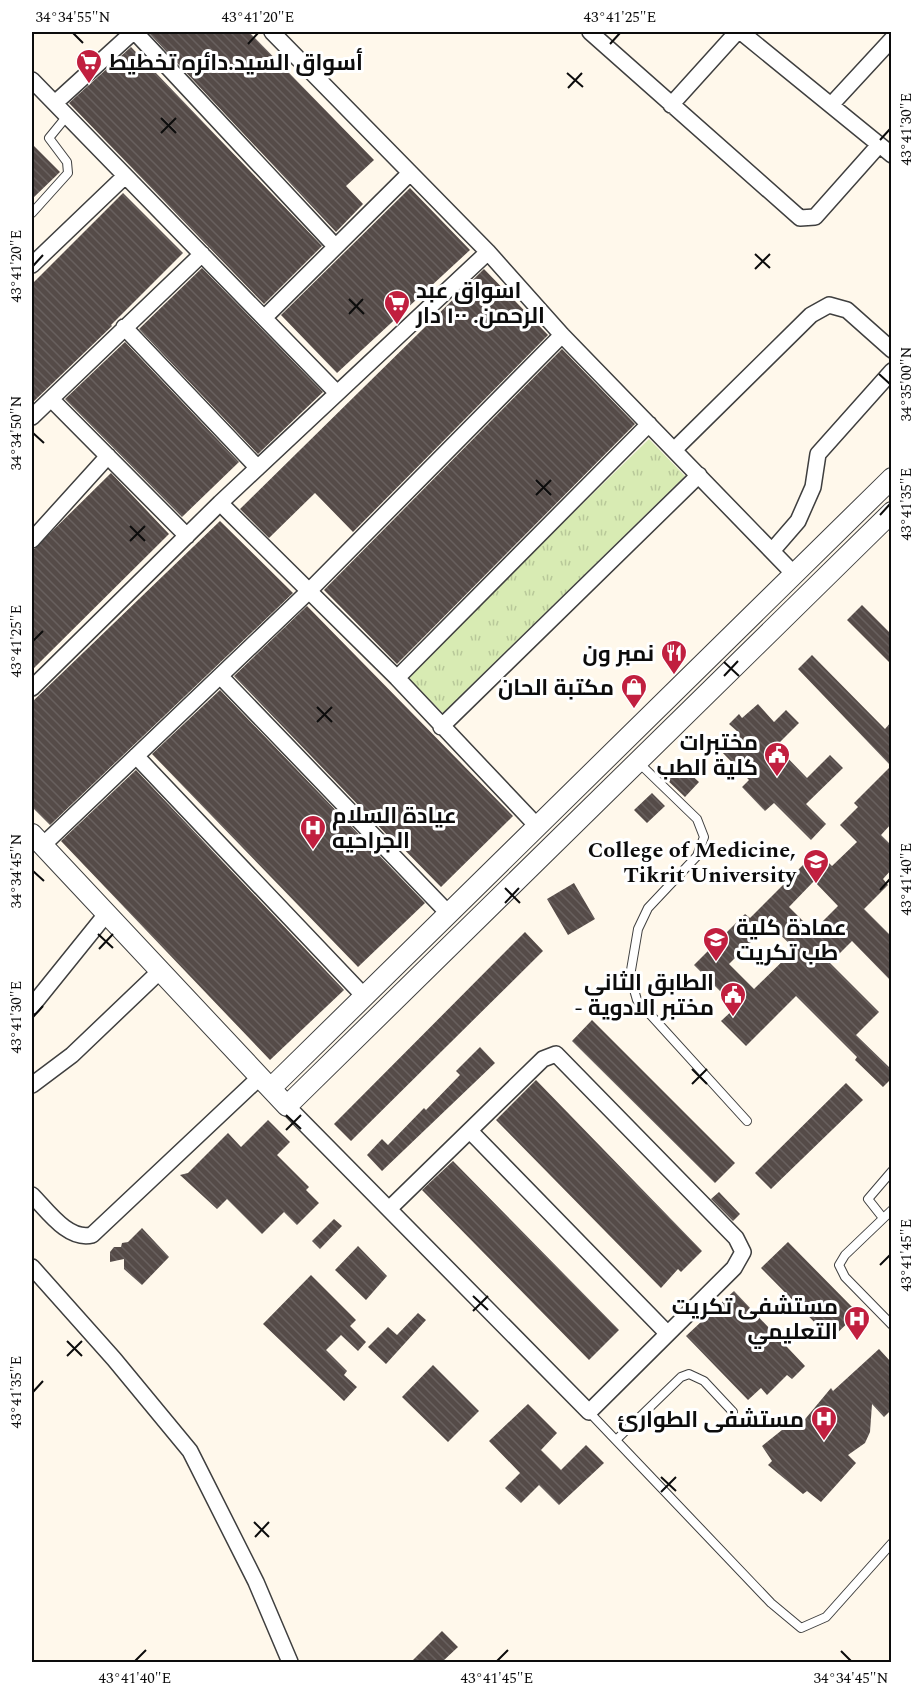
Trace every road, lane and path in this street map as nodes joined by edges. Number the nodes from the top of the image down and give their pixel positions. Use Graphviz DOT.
graph roads {
  1 [pos="134,32"];
  2 [pos="272,32"];
  3 [pos="590,32"];
  4 [pos="739,32"];
  5 [pos="891,39"];
  6 [pos="32,80"];
  7 [pos="55,103"];
  8 [pos="671,105"];
  9 [pos="831,105"];
  10 [pos="67,116"];
  11 [pos="879,145"];
  12 [pos="891,155"];
  13 [pos="410,173"];
  14 [pos="125,176"];
  15 [pos="32,213"];
  16 [pos="335,246"];
  17 [pos="488,252"];
  18 [pos="202,254"];
  19 [pos="34,257"];
  20 [pos="264,318"];
  21 [pos="124,327"];
  22 [pos="562,336"];
  23 [pos="891,350"];
  24 [pos="891,371"];
  25 [pos="337,393"];
  26 [pos="51,399"];
  27 [pos="32,417"];
  28 [pos="649,424"];
  29 [pos="674,450"];
  30 [pos="108,456"];
  31 [pos="257,467"];
  32 [pos="699,475"];
  33 [pos="891,478"];
  34 [pos="220,502"];
  35 [pos="891,512"];
  36 [pos="33,535"];
  37 [pos="187,536"];
  38 [pos="772,550"];
  39 [pos="795,575"];
  40 [pos="309,591"];
  41 [pos="220,676"];
  42 [pos="396,678"];
  43 [pos="32,688"];
  44 [pos="669,698"];
  45 [pos="684,714"];
  46 [pos="441,727"];
  47 [pos="136,756"];
  48 [pos="637,760"];
  49 [pos="537,826"];
  50 [pos="37,839"];
  51 [pos="107,914"];
  52 [pos="449,914"];
  53 [pos="160,971"];
  54 [pos="364,996"];
  55 [pos="32,1006"];
  56 [pos="265,1082"];
  57 [pos="32,1085"];
  58 [pos="287,1106"];
  59 [pos="747,1121"];
  60 [pos="470,1131"];
  61 [pos="891,1171"];
  62 [pos="32,1195"];
  63 [pos="389,1209"];
  64 [pos="891,1210"];
  65 [pos="883,1218"];
  66 [pos="32,1267"];
  67 [pos="891,1325"];
  68 [pos="667,1333"];
  69 [pos="589,1412"];
  70 [pos="733,1412"];
  71 [pos="616,1440"];
  72 [pos="891,1543"];
  73 [pos="290,1662"];
  1 -- 7 [label="street"];
  1 -- 16 [label="street"];
  2 -- 13 [label="street"];
  3 -- 8 [label="street"];
  4 -- 8 [label="street"];
  4 -- 9 [label="street"];
  5 -- 9 [label="street"];
  6 -- 7 [label="street"];
  7 -- 10 [label="street"];
  8 -- 11 [label="street"];
  9 -- 11 [label="street"];
  10 -- 14 [label="street"];
  10 -- 15 [label="lane"];
  11 -- 12 [label="street"];
  13 -- 16 [label="street"];
  13 -- 17 [label="street"];
  14 -- 18 [label="street"];
  14 -- 19 [label="street"];
  16 -- 20 [label="street"];
  17 -- 22 [label="street"];
  17 -- 25 [label="street"];
  18 -- 20 [label="street"];
  18 -- 21 [label="street"];
  20 -- 25 [label="street"];
  21 -- 26 [label="street"];
  21 -- 31 [label="street"];
  22 -- 28 [label="street"];
  22 -- 40 [label="street"];
  23 -- 29 [label="street"];
  24 -- 38 [label="street"];
  25 -- 31 [label="street"];
  26 -- 27 [label="street"];
  26 -- 30 [label="street"];
  28 -- 29 [label="street"];
  28 -- 42 [label="street"];
  29 -- 32 [label="street"];
  30 -- 36 [label="street"];
  30 -- 37 [label="street"];
  31 -- 34 [label="street"];
  32 -- 38 [label="street"];
  32 -- 46 [label="street"];
  33 -- 39 [label="street"];
  34 -- 37 [label="street"];
  34 -- 40 [label="street"];
  35 -- 45 [label="street"];
  37 -- 43 [label="street"];
  38 -- 39 [label="street"];
  39 -- 44 [label="street"];
  40 -- 41 [label="street"];
  40 -- 42 [label="street"];
  41 -- 47 [label="street"];
  41 -- 52 [label="street"];
  42 -- 46 [label="street"];
  44 -- 45 [label="street"];
  44 -- 49 [label="street"];
  45 -- 48 [label="street"];
  46 -- 49 [label="street"];
  47 -- 50 [label="street"];
  47 -- 54 [label="street"];
  48 -- 58 [label="street"];
  48 -- 59 [label="lane"];
  49 -- 52 [label="street"];
  50 -- 51 [label="street"];
  51 -- 53 [label="street"];
  51 -- 55 [label="street"];
  52 -- 54 [label="street"];
  53 -- 56 [label="street"];
  53 -- 57 [label="street"];
  54 -- 56 [label="street"];
  56 -- 58 [label="street"];
  56 -- 62 [label="street"];
  58 -- 63 [label="street"];
  60 -- 63 [label="street"];
  60 -- 68 [label="street"];
  60 -- 68 [label="street"];
  61 -- 65 [label="lane"];
  63 -- 69 [label="street"];
  64 -- 65 [label="lane"];
  65 -- 67 [label="lane"];
  66 -- 73 [label="street"];
  68 -- 69 [label="street"];
  69 -- 71 [label="lane"];
  70 -- 71 [label="lane"];
  71 -- 72 [label="lane"];
}
